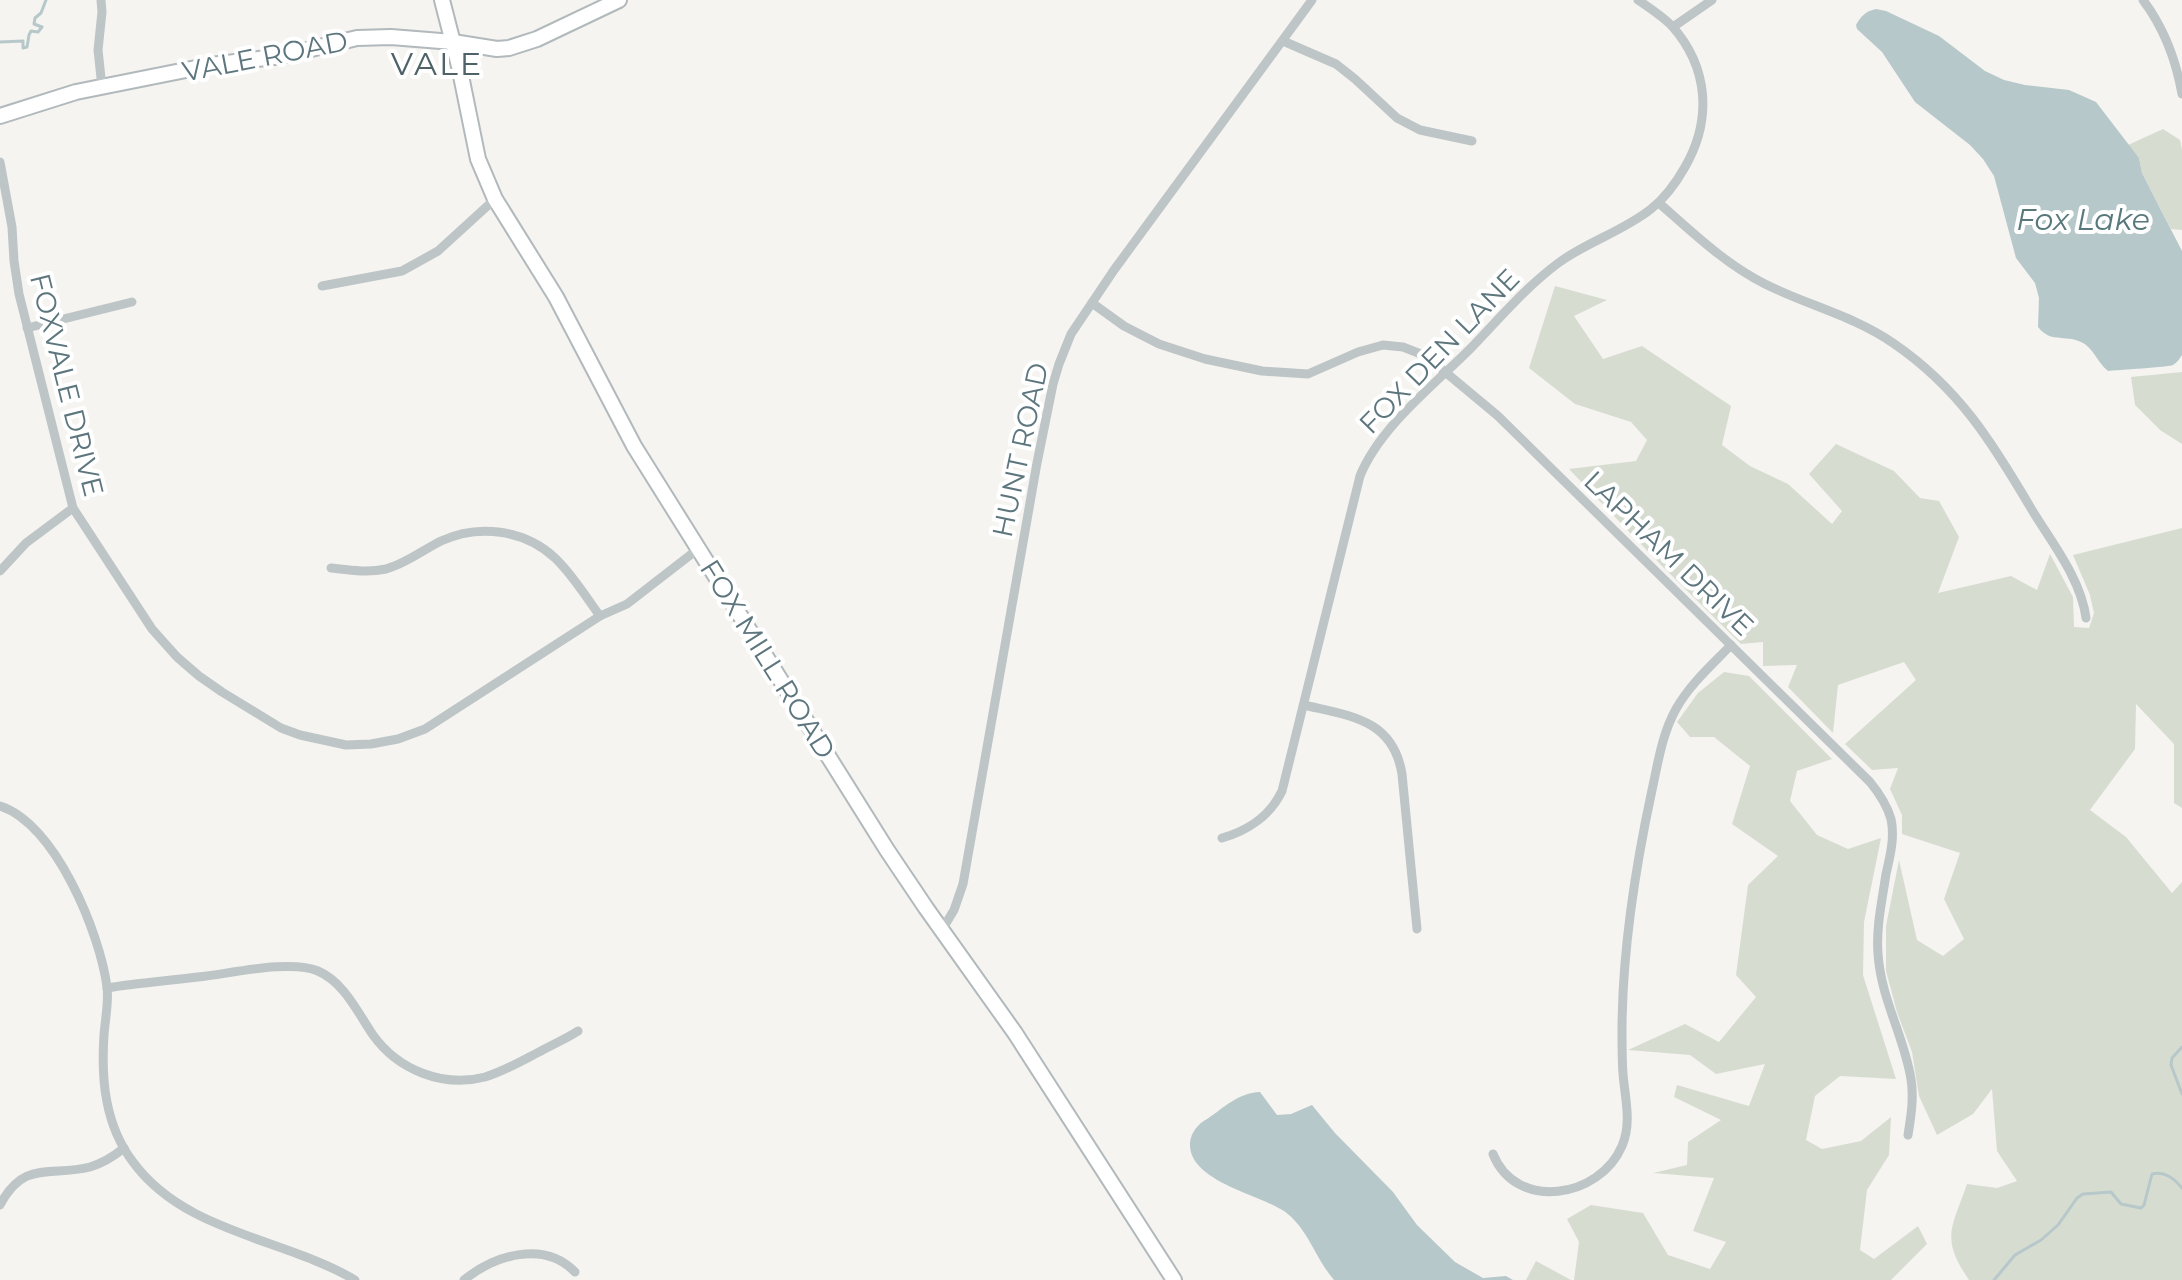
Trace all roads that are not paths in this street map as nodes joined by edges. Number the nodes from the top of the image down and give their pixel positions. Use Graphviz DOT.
graph roads {
  1 [pos="101,0"];
  2 [pos="442,0"];
  3 [pos="619,0"];
  4 [pos="1312,0"];
  5 [pos="1638,0"];
  6 [pos="1712,0"];
  7 [pos="2143,0"];
  8 [pos="1673,27"];
  9 [pos="1283,41"];
  10 [pos="453,42"];
  11 [pos="102,87"];
  12 [pos="2182,94"];
  13 [pos="0,116"];
  14 [pos="1472,141"];
  15 [pos="0,162"];
  16 [pos="495,199"];
  17 [pos="1659,203"];
  18 [pos="322,286"];
  19 [pos="132,302"];
  20 [pos="1092,303"];
  21 [pos="27,328"];
  22 [pos="1447,371"];
  23 [pos="73,508"];
  24 [pos="698,549"];
  25 [pos="331,568"];
  26 [pos="0,571"];
  27 [pos="600,616"];
  28 [pos="2086,618"];
  29 [pos="1731,645"];
  30 [pos="1304,705"];
  31 [pos="0,806"];
  32 [pos="1222,838"];
  33 [pos="1417,929"];
  34 [pos="942,930"];
  35 [pos="107,988"];
  36 [pos="578,1031"];
  37 [pos="1908,1135"];
  38 [pos="124,1148"];
  39 [pos="1493,1154"];
  40 [pos="0,1205"];
  41 [pos="575,1272"];
  42 [pos="355,1280"];
  43 [pos="464,1280"];
  44 [pos="1174,1280"];
  1 -- 11 [label="street"];
  2 -- 10 [label="main road, FOX MILL ROAD"];
  3 -- 10 [label="main road, VALE ROAD"];
  4 -- 9 [label="street, HUNT ROAD"];
  5 -- 8 [label="street, FOX DEN LANE"];
  6 -- 8 [label="street"];
  7 -- 12 [label="street"];
  8 -- 17 [label="street, FOX DEN LANE"];
  9 -- 14 [label="street"];
  9 -- 20 [label="street, HUNT ROAD"];
  10 -- 11 [label="main road, VALE ROAD"];
  10 -- 16 [label="main road, FOX MILL ROAD"];
  11 -- 13 [label="main road, VALE ROAD"];
  15 -- 21 [label="street, FOXVALE DRIVE"];
  16 -- 18 [label="street"];
  16 -- 24 [label="main road, FOX MILL ROAD"];
  17 -- 22 [label="street, FOX DEN LANE"];
  17 -- 28 [label="street"];
  19 -- 21 [label="street"];
  20 -- 22 [label="street, LAPHAM DRIVE"];
  20 -- 34 [label="street, HUNT ROAD"];
  21 -- 23 [label="street, FOXVALE DRIVE"];
  22 -- 29 [label="street, LAPHAM DRIVE"];
  22 -- 30 [label="street, FOX DEN LANE"];
  23 -- 26 [label="street"];
  23 -- 27 [label="street, FOXVALE DRIVE"];
  24 -- 27 [label="street, FOXVALE DRIVE"];
  24 -- 34 [label="main road, FOX MILL ROAD"];
  25 -- 27 [label="street"];
  29 -- 37 [label="street, LAPHAM DRIVE"];
  29 -- 39 [label="street"];
  30 -- 32 [label="street, FOX DEN LANE"];
  30 -- 33 [label="street"];
  31 -- 35 [label="street"];
  34 -- 44 [label="main road, FOX MILL ROAD"];
  35 -- 36 [label="street"];
  35 -- 38 [label="street"];
  38 -- 40 [label="street"];
  38 -- 42 [label="street"];
  41 -- 43 [label="street"];
}
